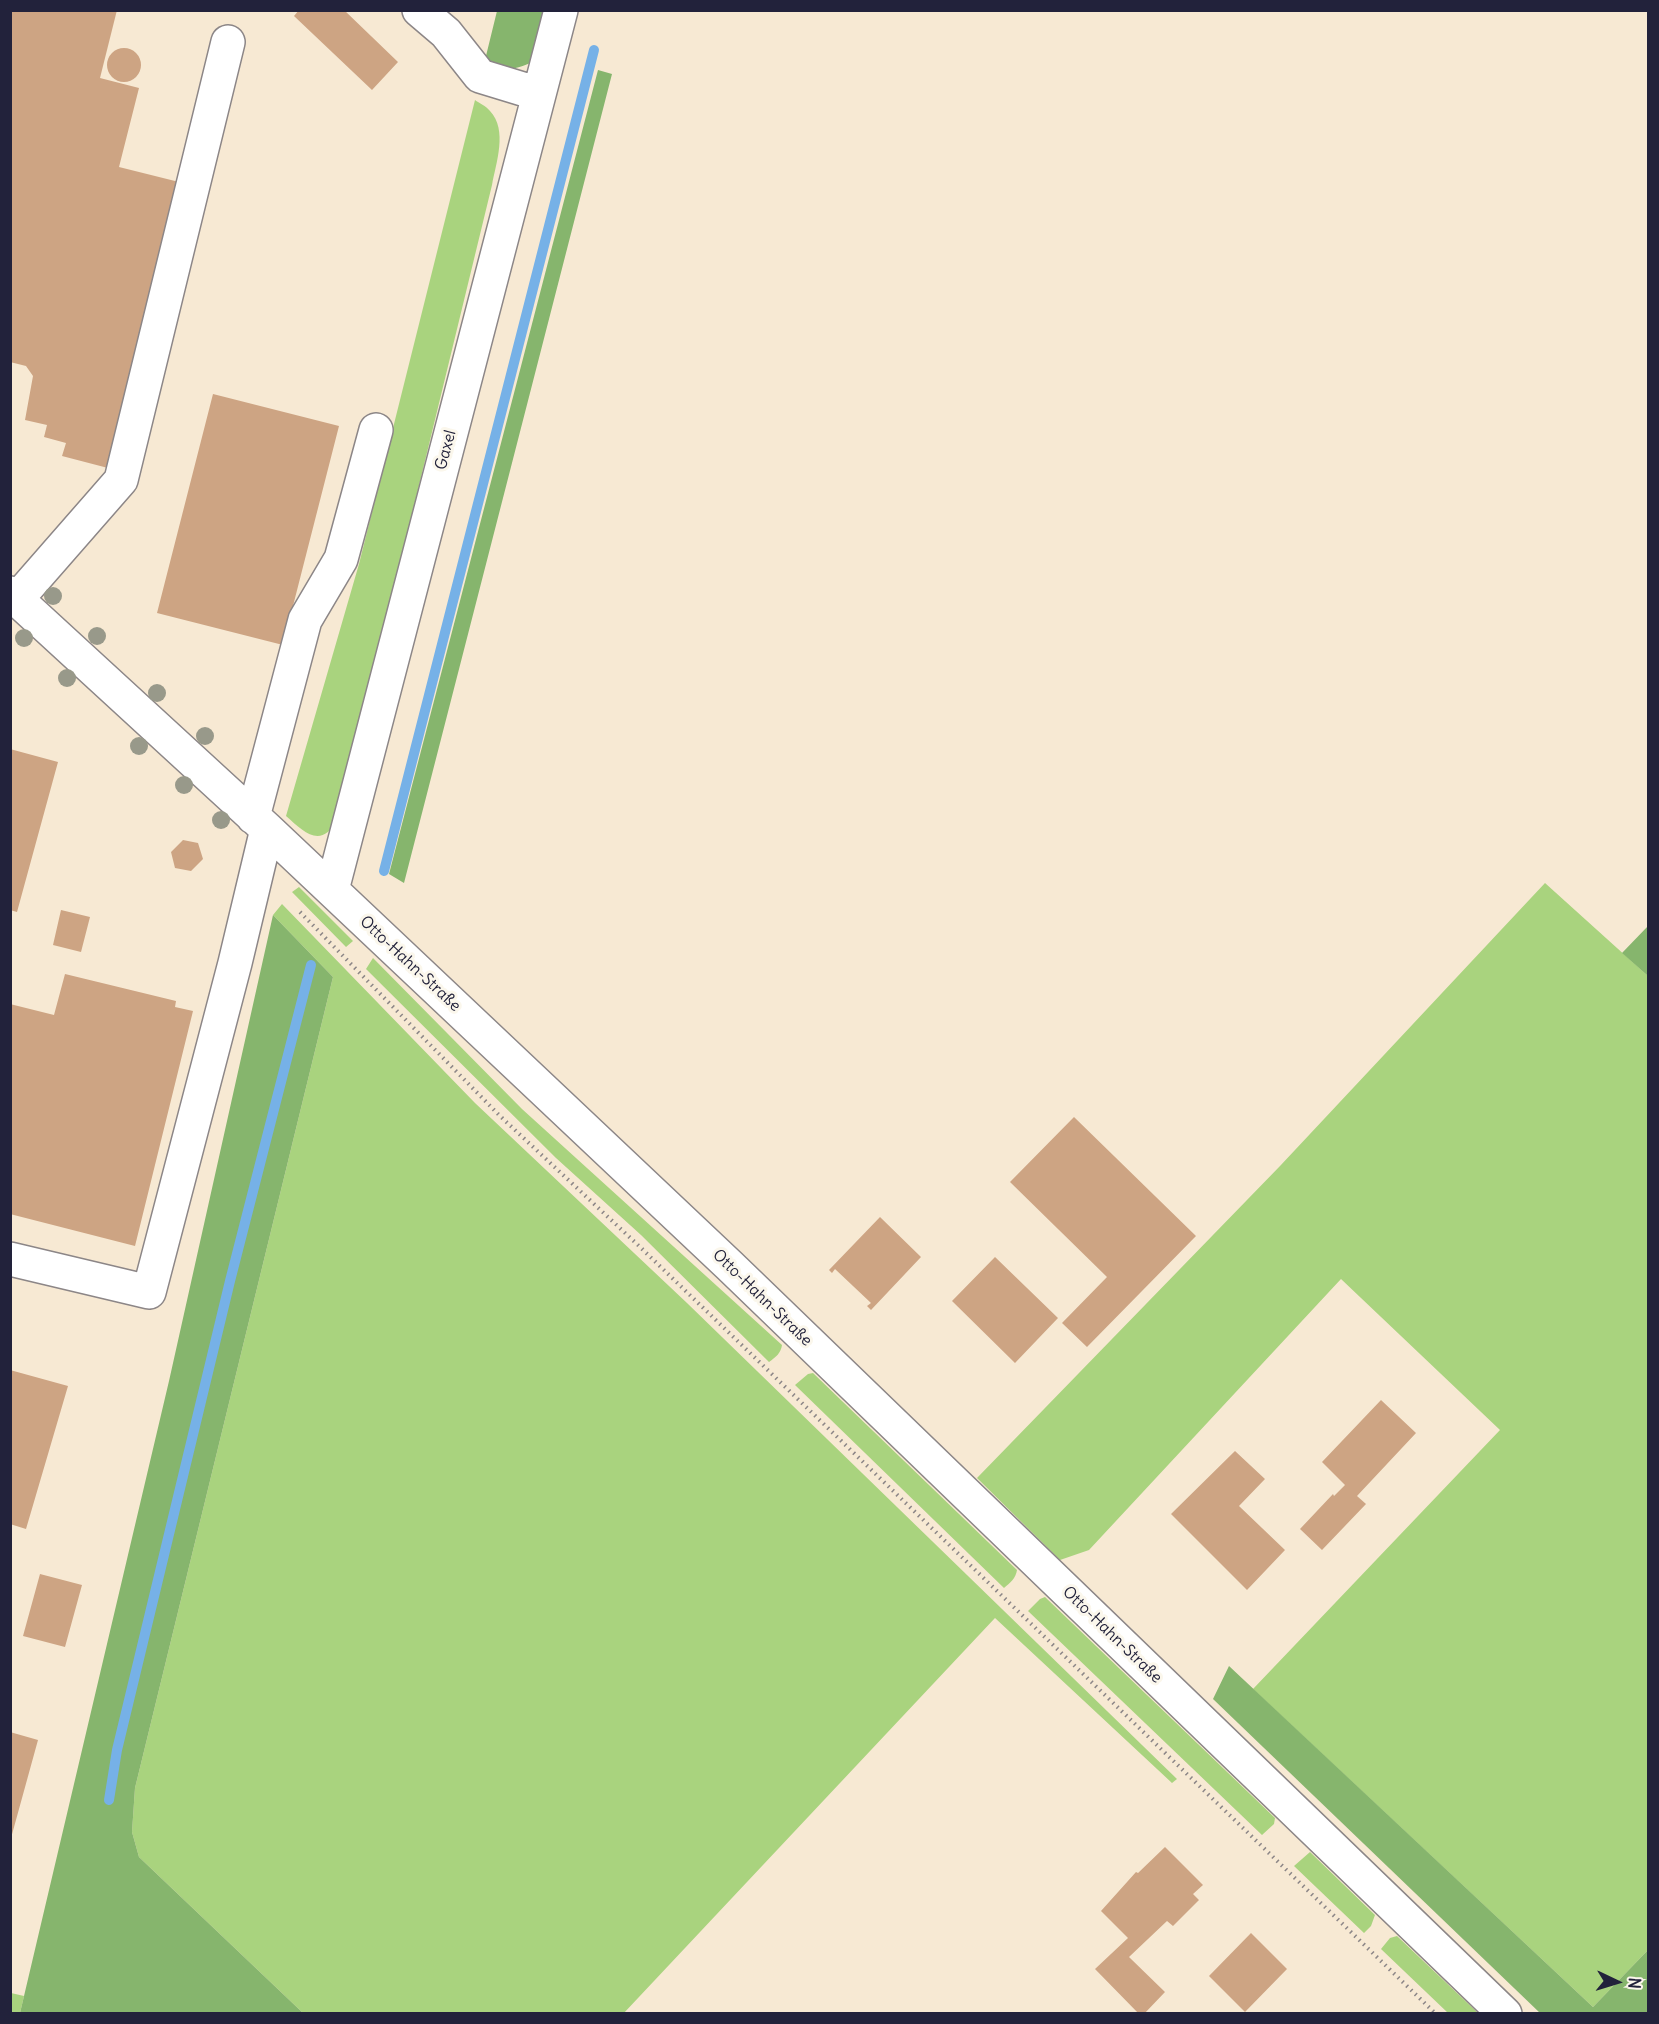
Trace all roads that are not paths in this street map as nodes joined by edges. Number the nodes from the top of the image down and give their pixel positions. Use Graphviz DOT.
graph roads {
  1 [pos="419,10"];
  2 [pos="561,10"];
  3 [pos="449,22"];
  4 [pos="228,42"];
  5 [pos="539,94"];
  6 [pos="376,430"];
  7 [pos="14,596"];
  8 [pos="260,823"];
  9 [pos="332,890"];
  10 [pos="10,1259"];
  11 [pos="1504,2013"];
  1 -- 3 [label="street"];
  2 -- 5 [label="street, Gaxel"];
  3 -- 5 [label="street"];
  4 -- 7 [label="street"];
  5 -- 9 [label="street, Gaxel"];
  6 -- 8 [label="street"];
  7 -- 8 [label="street, Otto-Hahn-Straße"];
  8 -- 9 [label="street, Otto-Hahn-Straße"];
  8 -- 10 [label="street"];
  9 -- 11 [label="street, Otto-Hahn-Straße"];
}
